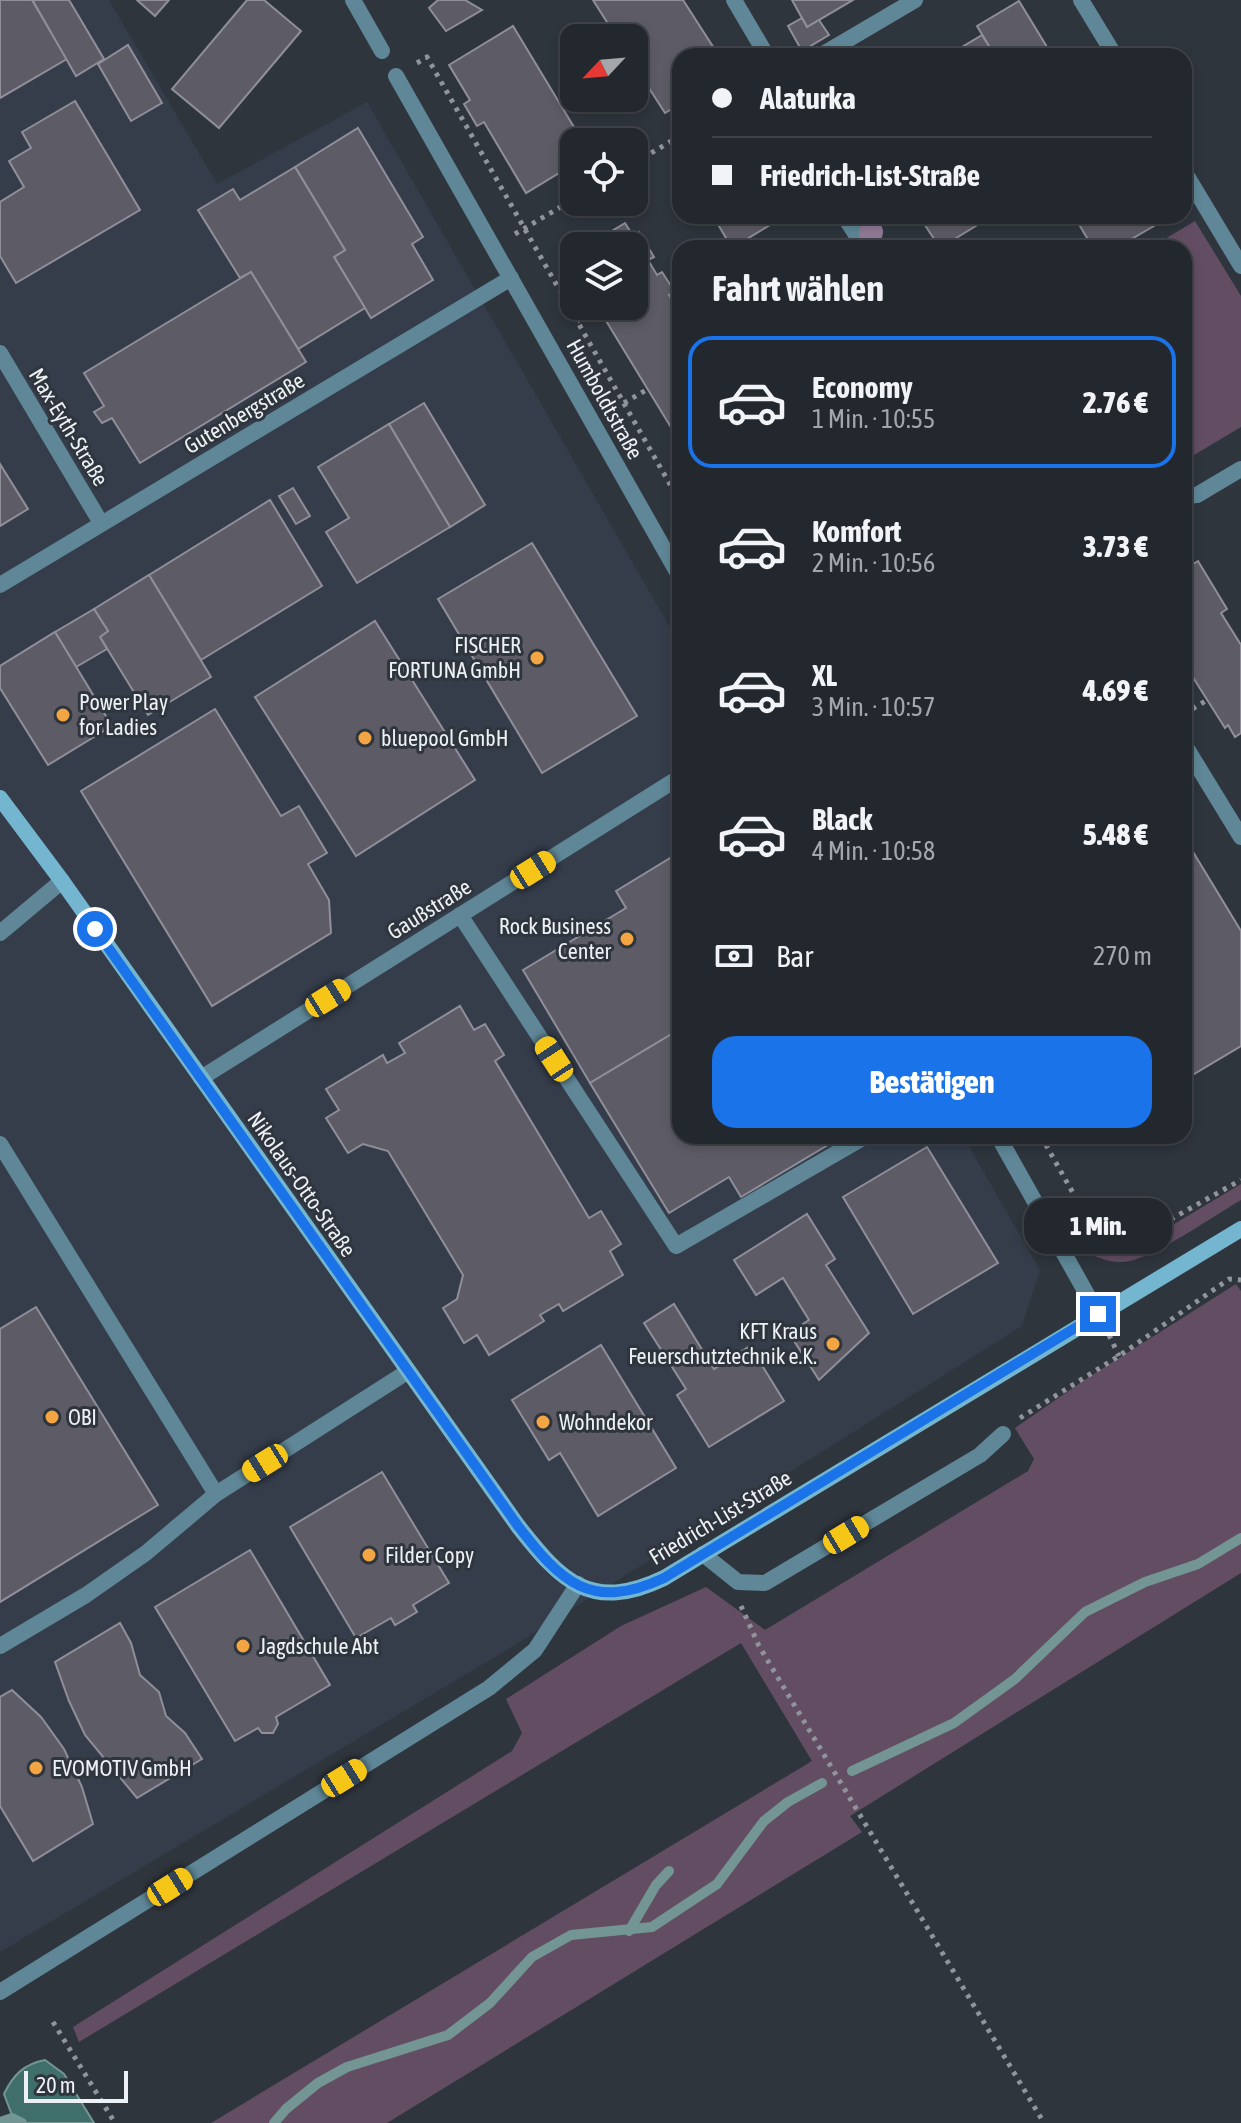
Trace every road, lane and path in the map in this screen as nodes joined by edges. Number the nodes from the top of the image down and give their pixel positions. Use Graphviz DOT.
graph roads {
  1 [pos="353,0"];
  2 [pos="734,0"];
  3 [pos="915,0"];
  4 [pos="1081,0"];
  5 [pos="762,48"];
  6 [pos="834,48"];
  7 [pos="1110,48"];
  8 [pos="382,51"];
  9 [pos="396,76"];
  10 [pos="672,141"];
  11 [pos="648,155"];
  12 [pos="1192,184"];
  13 [pos="560,207"];
  14 [pos="524,228"];
  15 [pos="493,246"];
  16 [pos="1241,266"];
  17 [pos="511,278"];
  18 [pos="577,321"];
  19 [pos="0,353"];
  20 [pos="648,389"];
  21 [pos="624,403"];
  22 [pos="1241,469"];
  23 [pos="672,488"];
  24 [pos="1192,495"];
  25 [pos="101,523"];
  26 [pos="672,563"];
  27 [pos="0,585"];
  28 [pos="1207,700"];
  29 [pos="1192,709"];
  30 [pos="1192,757"];
  31 [pos="672,782"];
  32 [pos="0,798"];
  33 [pos="1241,837"];
  34 [pos="62,881"];
  35 [pos="460,915"];
  36 [pos="0,933"];
  37 [pos="201,1078"];
  38 [pos="0,1144"];
  39 [pos="852,1144"];
  40 [pos="1002,1144"];
  41 [pos="1045,1144"];
  42 [pos="1241,1180"];
  43 [pos="1241,1229"];
  44 [pos="1241,1280"];
  45 [pos="1098,1314"];
  46 [pos="407,1372"];
  47 [pos="1016,1421"];
  48 [pos="1003,1434"];
  49 [pos="216,1494"];
  50 [pos="703,1554"];
  51 [pos="738,1582"];
  52 [pos="578,1584"];
  53 [pos="0,1646"];
  54 [pos="0,1992"];
  55 [pos="53,2022"];
  56 [pos="115,2123"];
  57 [pos="1044,2123"];
  1 -- 8 [label="street"];
  2 -- 5 [label="street"];
  3 -- 6 [label="street"];
  4 -- 7 [label="street"];
  9 -- 14 [label="path"];
  9 -- 15 [label="street, Humboldtstraße"];
  10 -- 11 [label="path"];
  12 -- 16 [label="street"];
  13 -- 14 [label="path"];
  14 -- 15 [label="path"];
  14 -- 18 [label="path"];
  15 -- 17 [label="street, Humboldtstraße"];
  17 -- 25 [label="street, Gutenbergstraße"];
  17 -- 26 [label="street, Humboldtstraße"];
  18 -- 21 [label="path"];
  19 -- 25 [label="street, Max-Eyth-Straße"];
  20 -- 21 [label="path"];
  21 -- 23 [label="path"];
  22 -- 24 [label="street"];
  25 -- 27 [label="street, Gutenbergstraße"];
  28 -- 29 [label="path"];
  30 -- 33 [label="street"];
  31 -- 35 [label="street, Gaußstraße"];
  32 -- 34 [label="main road, Nikolaus-Otto-Straße"];
  34 -- 36 [label="street"];
  34 -- 37 [label="main road, Nikolaus-Otto-Straße"];
  35 -- 37 [label="street, Gaußstraße"];
  35 -- 39 [label="street"];
  37 -- 46 [label="main road, Nikolaus-Otto-Straße"];
  38 -- 49 [label="street"];
  40 -- 45 [label="street"];
  41 -- 42 [label="path"];
  43 -- 45 [label="main road, Friedrich-List-Straße"];
  44 -- 47 [label="path"];
  45 -- 50 [label="main road, Friedrich-List-Straße"];
  46 -- 49 [label="street"];
  46 -- 52 [label="main road, Nikolaus-Otto-Straße"];
  48 -- 51 [label="street"];
  49 -- 53 [label="street"];
  50 -- 51 [label="street"];
  50 -- 52 [label="main road, Friedrich-List-Straße"];
  51 -- 57 [label="path"];
  52 -- 54 [label="street"];
  55 -- 56 [label="path"];
}
